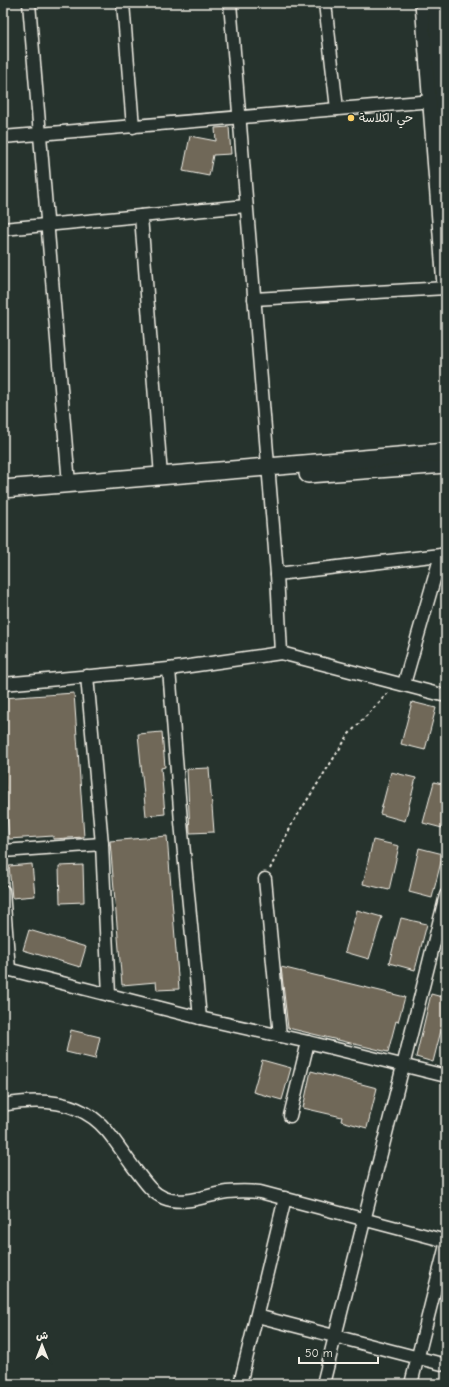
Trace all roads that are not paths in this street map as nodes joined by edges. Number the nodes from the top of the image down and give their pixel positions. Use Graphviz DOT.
graph roads {
  1 [pos="29,3"];
  2 [pos="123,3"];
  3 [pos="230,3"];
  4 [pos="325,3"];
  5 [pos="424,3"];
  6 [pos="436,3"];
  7 [pos="442,108"];
  8 [pos="337,109"];
  9 [pos="238,118"];
  10 [pos="133,127"];
  11 [pos="40,135"];
  12 [pos="3,137"];
  13 [pos="246,206"];
  14 [pos="141,216"];
  15 [pos="48,224"];
  16 [pos="3,229"];
  17 [pos="446,285"];
  18 [pos="446,288"];
  19 [pos="254,299"];
  20 [pos="446,452"];
  21 [pos="446,464"];
  22 [pos="267,472"];
  23 [pos="161,476"];
  24 [pos="69,484"];
  25 [pos="3,489"];
  26 [pos="3,501"];
  27 [pos="443,556"];
  28 [pos="276,574"];
  29 [pos="281,652"];
  30 [pos="169,668"];
  31 [pos="87,676"];
  32 [pos="401,683"];
  33 [pos="3,684"];
  34 [pos="446,696"];
  35 [pos="102,844"];
  36 [pos="3,851"];
  37 [pos="265,879"];
  38 [pos="3,891"];
  39 [pos="446,894"];
  40 [pos="6,969"];
  41 [pos="110,995"];
  42 [pos="200,1018"];
  43 [pos="280,1036"];
  44 [pos="308,1042"];
  45 [pos="402,1065"];
  46 [pos="446,1076"];
  47 [pos="3,1105"];
  48 [pos="290,1116"];
  49 [pos="285,1198"];
  50 [pos="364,1219"];
  51 [pos="446,1241"];
  52 [pos="446,1245"];
  53 [pos="257,1316"];
  54 [pos="334,1336"];
  55 [pos="418,1358"];
  56 [pos="446,1365"];
  57 [pos="240,1384"];
  58 [pos="323,1384"];
  59 [pos="411,1384"];
  1 -- 11 [label="street"];
  2 -- 10 [label="street"];
  3 -- 9 [label="street"];
  4 -- 8 [label="street"];
  5 -- 7 [label="street"];
  6 -- 7 [label="street"];
  7 -- 8 [label="street"];
  7 -- 17 [label="street"];
  8 -- 9 [label="street"];
  9 -- 10 [label="street"];
  9 -- 13 [label="street"];
  10 -- 11 [label="street"];
  11 -- 12 [label="street"];
  11 -- 15 [label="street"];
  13 -- 14 [label="street"];
  13 -- 19 [label="street"];
  14 -- 15 [label="street"];
  14 -- 23 [label="street"];
  15 -- 16 [label="street"];
  15 -- 24 [label="street"];
  18 -- 19 [label="street"];
  19 -- 22 [label="street"];
  20 -- 22 [label="street"];
  21 -- 22 [label="street"];
  22 -- 23 [label="street"];
  22 -- 26 [label="street"];
  22 -- 28 [label="street"];
  23 -- 24 [label="street"];
  24 -- 25 [label="street"];
  27 -- 28 [label="street"];
  27 -- 32 [label="street"];
  28 -- 29 [label="street"];
  29 -- 30 [label="street"];
  29 -- 32 [label="street"];
  30 -- 31 [label="street"];
  30 -- 42 [label="street"];
  31 -- 33 [label="street"];
  31 -- 35 [label="street"];
  32 -- 34 [label="street"];
  35 -- 36 [label="street"];
  35 -- 41 [label="street"];
  37 -- 43 [label="street"];
  38 -- 40 [label="street"];
  39 -- 45 [label="street"];
  40 -- 41 [label="street"];
  41 -- 42 [label="street"];
  42 -- 43 [label="street"];
  43 -- 44 [label="street"];
  44 -- 45 [label="street"];
  44 -- 48 [label="street"];
  45 -- 46 [label="street"];
  45 -- 50 [label="street"];
  47 -- 49 [label="street"];
  49 -- 50 [label="street"];
  49 -- 53 [label="street"];
  50 -- 51 [label="street"];
  50 -- 54 [label="street"];
  52 -- 55 [label="street"];
  53 -- 54 [label="street"];
  53 -- 57 [label="street"];
  54 -- 55 [label="street"];
  54 -- 58 [label="street"];
  55 -- 56 [label="street"];
  55 -- 59 [label="street"];
}
